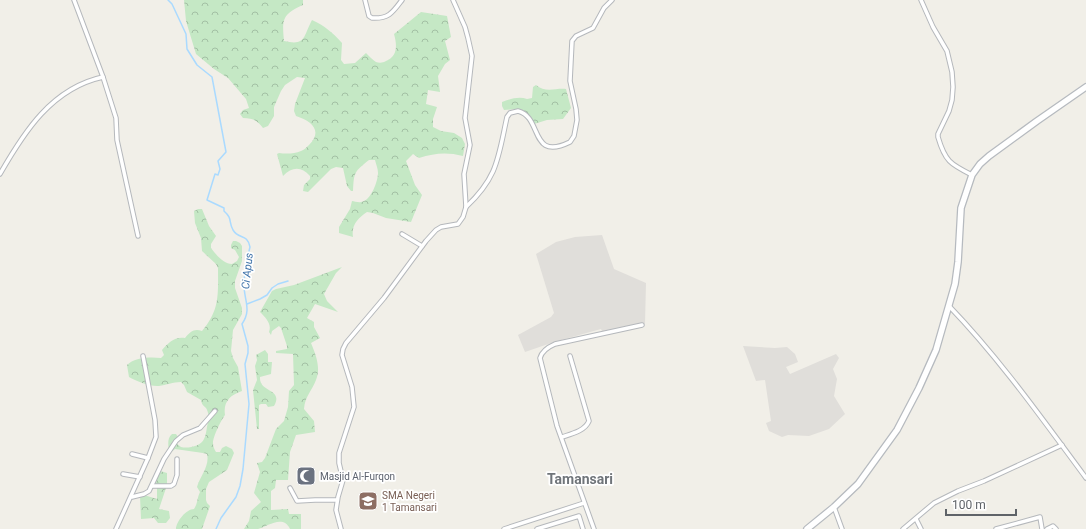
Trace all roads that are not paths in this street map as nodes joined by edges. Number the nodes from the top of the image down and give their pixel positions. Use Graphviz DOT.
graph roads {
  1 [pos="74,0"];
  2 [pos="365,0"];
  3 [pos="402,0"];
  4 [pos="453,0"];
  5 [pos="612,0"];
  6 [pos="921,0"];
  7 [pos="102,77"];
  8 [pos="1086,87"];
  9 [pos="0,174"];
  10 [pos="972,175"];
  11 [pos="466,207"];
  12 [pos="402,234"];
  13 [pos="138,236"];
  14 [pos="422,246"];
  15 [pos="949,306"];
  16 [pos="642,325"];
  17 [pos="144,356"];
  18 [pos="570,356"];
  19 [pos="215,411"];
  20 [pos="562,437"];
  21 [pos="1062,446"];
  22 [pos="132,454"];
  23 [pos="148,458"];
  24 [pos="178,459"];
  25 [pos="123,474"];
  26 [pos="140,477"];
  27 [pos="1086,478"];
  28 [pos="152,486"];
  29 [pos="290,488"];
  30 [pos="132,497"];
  31 [pos="337,500"];
  32 [pos="584,503"];
  33 [pos="834,507"];
  34 [pos="916,519"];
  35 [pos="116,529"];
  36 [pos="341,529"];
  37 [pos="504,529"];
  38 [pos="538,529"];
  39 [pos="583,529"];
  40 [pos="594,529"];
  41 [pos="807,529"];
  42 [pos="842,529"];
  43 [pos="903,529"];
  44 [pos="921,529"];
  45 [pos="996,529"];
  46 [pos="1042,529"];
  47 [pos="1047,529"];
  48 [pos="1056,529"];
  1 -- 7 [label="street"];
  2 -- 3 [label="street"];
  4 -- 11 [label="street"];
  5 -- 11 [label="street"];
  6 -- 10 [label="street"];
  7 -- 9 [label="street"];
  7 -- 13 [label="street"];
  8 -- 10 [label="main road"];
  10 -- 15 [label="main road"];
  11 -- 14 [label="street"];
  12 -- 14 [label="street"];
  14 -- 31 [label="street"];
  15 -- 21 [label="street"];
  15 -- 33 [label="main road"];
  16 -- 20 [label="street"];
  17 -- 23 [label="street"];
  18 -- 20 [label="street"];
  19 -- 28 [label="street"];
  20 -- 32 [label="street"];
  21 -- 27 [label="street"];
  21 -- 34 [label="street"];
  22 -- 23 [label="street"];
  23 -- 26 [label="street"];
  24 -- 28 [label="street"];
  25 -- 26 [label="street"];
  26 -- 30 [label="street"];
  28 -- 30 [label="street"];
  29 -- 31 [label="street"];
  30 -- 35 [label="street"];
  31 -- 36 [label="street"];
  32 -- 37 [label="street"];
  32 -- 40 [label="street"];
  33 -- 41 [label="main road"];
  33 -- 42 [label="street"];
  34 -- 43 [label="street"];
  34 -- 44 [label="street"];
  38 -- 39 [label="street"];
  45 -- 46 [label="street"];
  47 -- 48 [label="street"];
}
